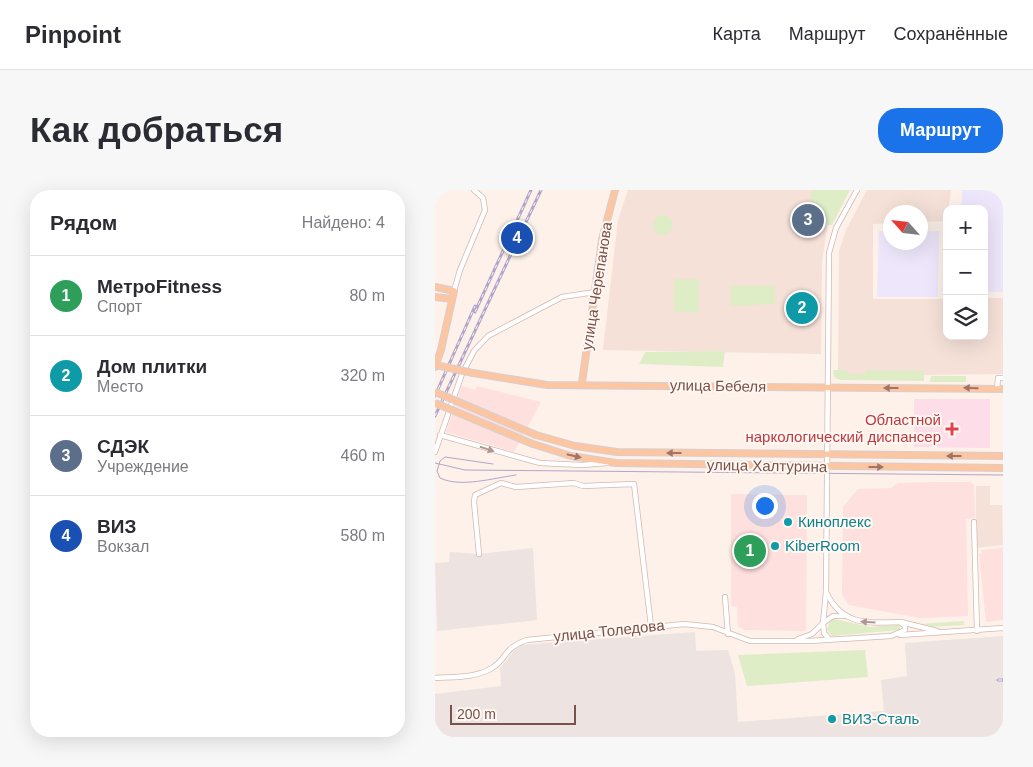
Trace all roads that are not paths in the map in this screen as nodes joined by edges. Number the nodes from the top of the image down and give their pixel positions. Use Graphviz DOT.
graph roads {
  1 [pos="474,190"];
  2 [pos="615,190"];
  3 [pos="857,190"];
  4 [pos="435,286"];
  5 [pos="454,291"];
  6 [pos="595,292"];
  7 [pos="435,297"];
  8 [pos="452,299"];
  9 [pos="435,366"];
  10 [pos="1003,378"];
  11 [pos="582,384"];
  12 [pos="827,387"];
  13 [pos="1000,389"];
  14 [pos="435,392"];
  15 [pos="435,403"];
  16 [pos="440,435"];
  17 [pos="435,452"];
  18 [pos="827,456"];
  19 [pos="1003,456"];
  20 [pos="616,463"];
  21 [pos="827,467"];
  22 [pos="1003,468"];
  23 [pos="974,522"];
  24 [pos="479,554"];
  25 [pos="826,592"];
  26 [pos="725,597"];
  27 [pos="845,616"];
  28 [pos="900,622"];
  29 [pos="823,623"];
  30 [pos="651,626"];
  31 [pos="1003,628"];
  32 [pos="977,631"];
  33 [pos="941,632"];
  34 [pos="728,634"];
  35 [pos="891,636"];
  36 [pos="830,640"];
  37 [pos="794,641"];
  38 [pos="435,678"];
  1 -- 5 [label="street"];
  2 -- 6 [label="main road, улица Черепанова"];
  3 -- 12 [label="street"];
  4 -- 5 [label="main road"];
  5 -- 8 [label="main road"];
  6 -- 11 [label="main road, улица Черепанова"];
  6 -- 16 [label="street"];
  7 -- 8 [label="main road"];
  8 -- 9 [label="main road"];
  9 -- 11 [label="main road, улица Бебеля, bridge"];
  10 -- 13 [label="street"];
  11 -- 12 [label="main road, улица Бебеля"];
  13 -- 12 [label="main road, улица Бебеля, one-way"];
  12 -- 18 [label="street"];
  18 -- 14 [label="main road, улица Халтурина, one-way, bridge"];
  15 -- 20 [label="main road, улица Халтурина, one-way, bridge"];
  16 -- 17 [label="street"];
  16 -- 20 [label="street, one-way"];
  19 -- 18 [label="main road, улица Халтурина, one-way"];
  18 -- 21 [label="street"];
  20 -- 21 [label="main road, улица Халтурина"];
  21 -- 22 [label="main road, улица Халтурина, one-way"];
  21 -- 25 [label="street"];
  23 -- 32 [label="street"];
  24 -- 30 [label="street"];
  25 -- 27 [label="street"];
  25 -- 29 [label="street"];
  26 -- 34 [label="street"];
  28 -- 27 [label="street, one-way"];
  27 -- 29 [label="street"];
  28 -- 33 [label="street"];
  28 -- 35 [label="street"];
  29 -- 36 [label="street"];
  29 -- 37 [label="street"];
  30 -- 34 [label="street, улица Толедова"];
  30 -- 38 [label="street, улица Толедова"];
  31 -- 32 [label="street"];
  32 -- 33 [label="street"];
  33 -- 35 [label="street, улица Толедова"];
  34 -- 37 [label="street, улица Толедова"];
  35 -- 36 [label="street, улица Толедова"];
  36 -- 37 [label="street, улица Толедова"];
}
